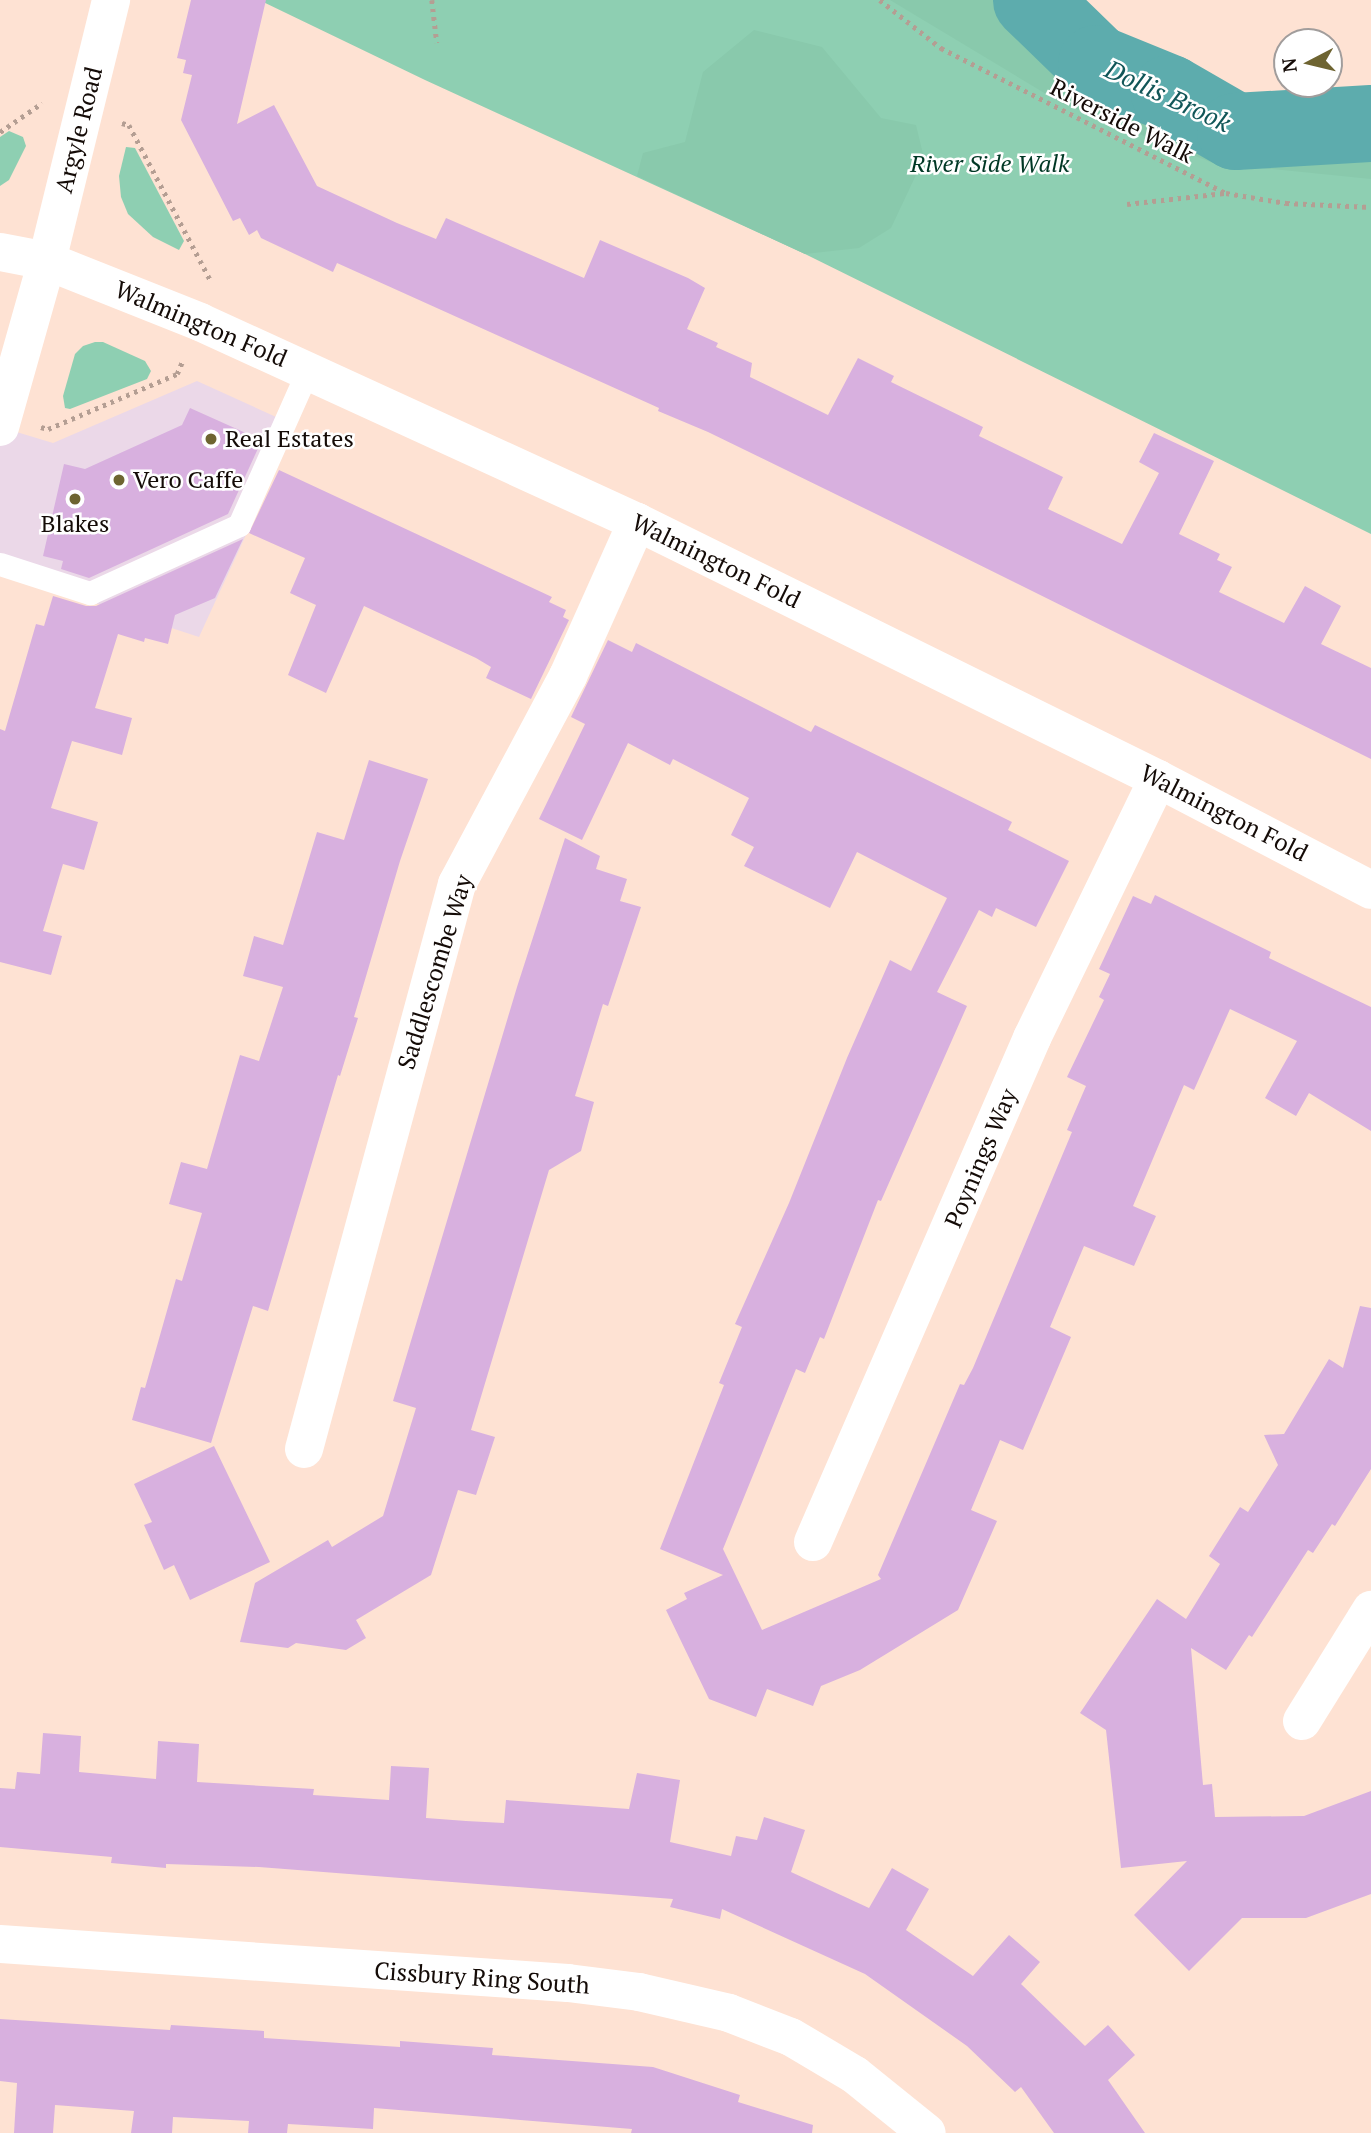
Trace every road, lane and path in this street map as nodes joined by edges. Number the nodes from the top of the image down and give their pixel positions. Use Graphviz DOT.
graph roads {
  1 [pos="111,0"];
  2 [pos="432,0"];
  3 [pos="880,0"];
  4 [pos="437,43"];
  5 [pos="1226,193"];
  6 [pos="1127,204"];
  7 [pos="1371,206"];
  8 [pos="0,253"];
  9 [pos="47,261"];
  10 [pos="307,370"];
  11 [pos="0,427"];
  12 [pos="637,522"];
  13 [pos="0,564"];
  14 [pos="1158,779"];
  15 [pos="1371,890"];
  16 [pos="304,1450"];
  17 [pos="813,1542"];
  18 [pos="1371,1609"];
  19 [pos="1302,1721"];
  20 [pos="0,1944"];
  21 [pos="927,2133"];
  1 -- 9 [label="street, Argyle Road"];
  2 -- 4 [label="path"];
  3 -- 5 [label="path, Riverside Walk"];
  5 -- 6 [label="path"];
  5 -- 7 [label="path, Riverside Walk"];
  8 -- 9 [label="street, Walmington Fold"];
  9 -- 10 [label="street, Walmington Fold"];
  9 -- 11 [label="street, Argyle Road"];
  10 -- 12 [label="street, Walmington Fold"];
  10 -- 13 [label="lane"];
  12 -- 14 [label="street, Walmington Fold"];
  12 -- 16 [label="street, Saddlescombe Way"];
  14 -- 15 [label="street, Walmington Fold"];
  14 -- 17 [label="street, Poynings Way"];
  18 -- 19 [label="street"];
  20 -- 21 [label="street, Cissbury Ring South"];
}
